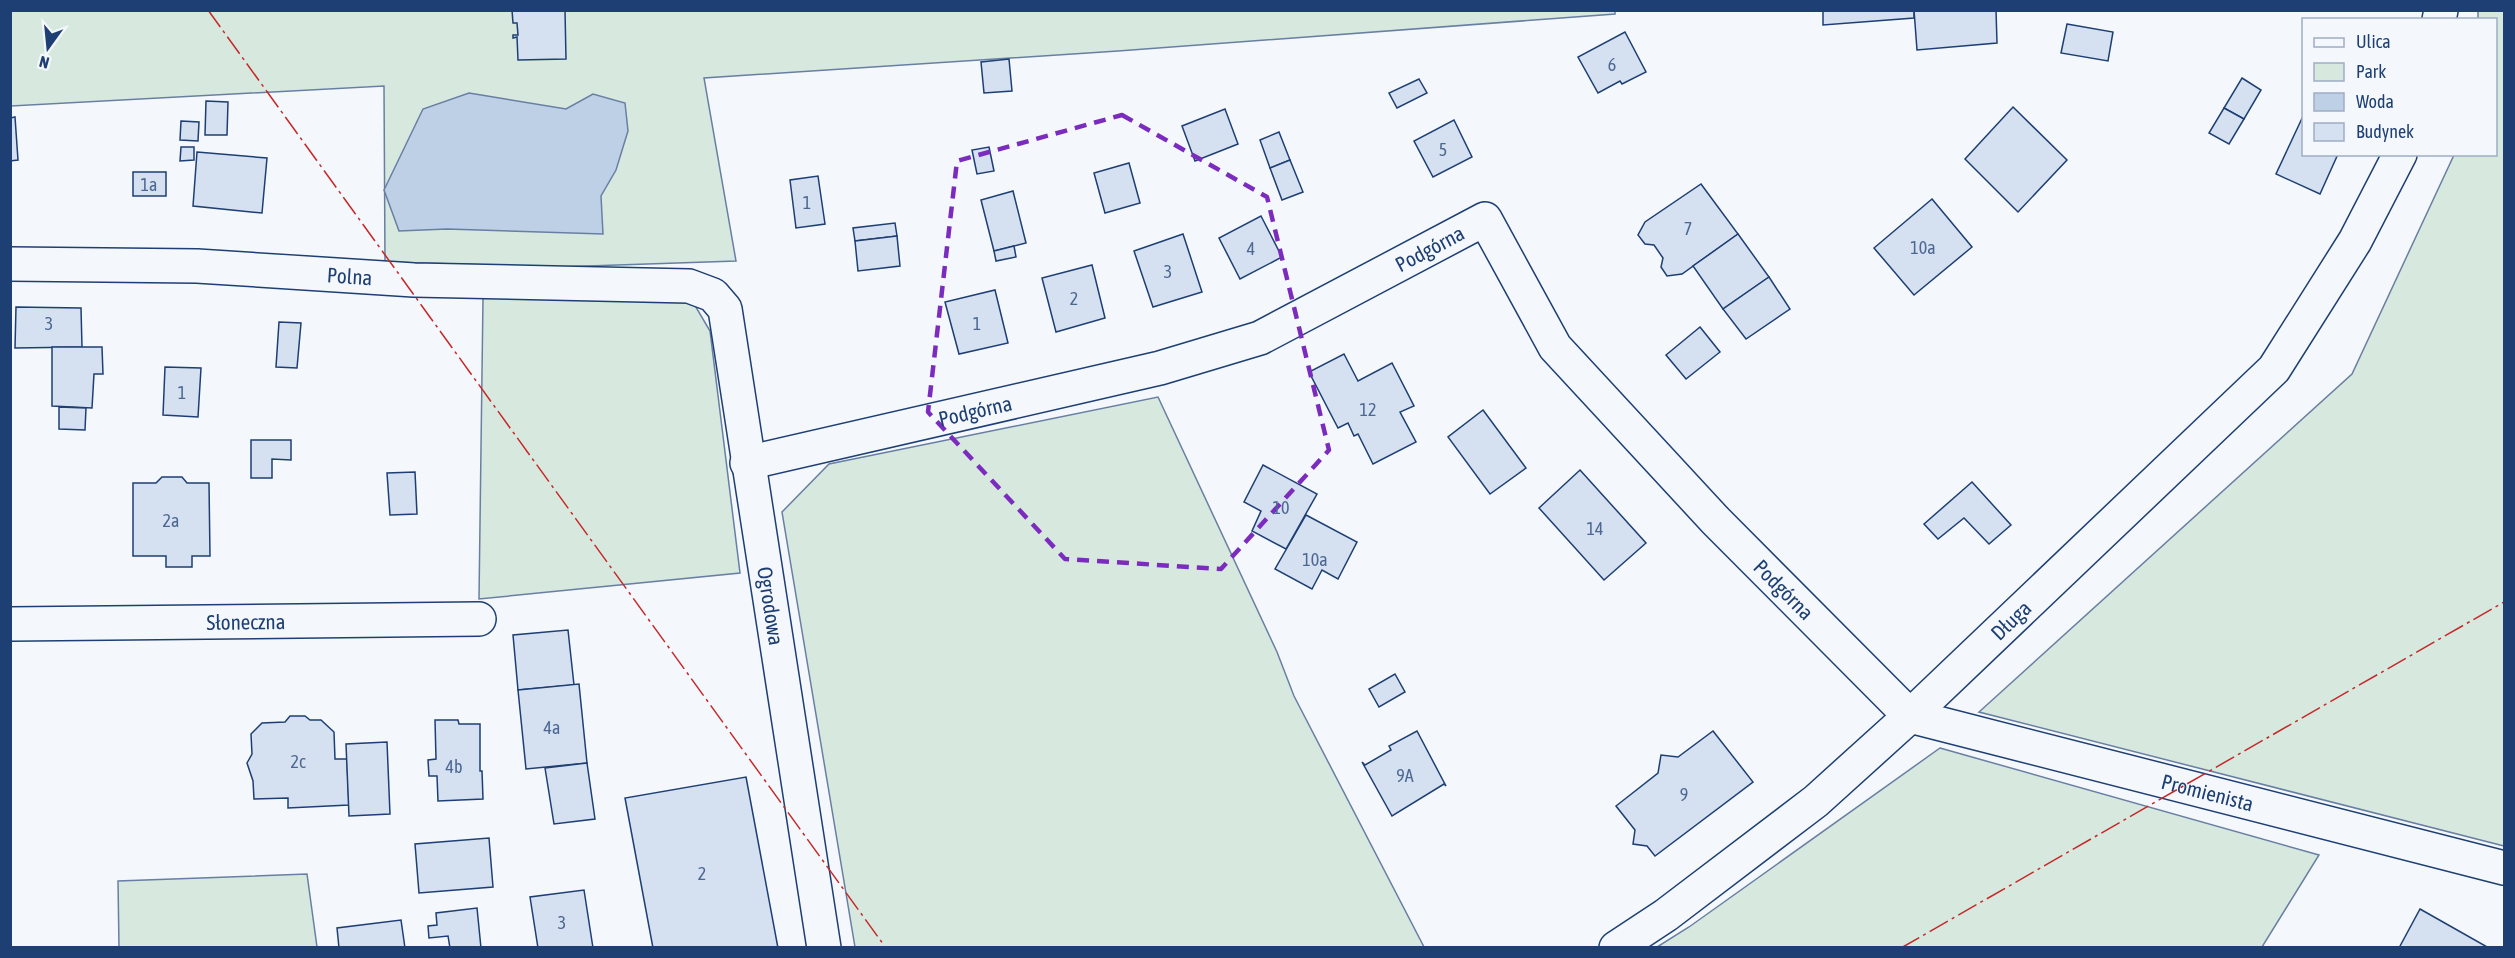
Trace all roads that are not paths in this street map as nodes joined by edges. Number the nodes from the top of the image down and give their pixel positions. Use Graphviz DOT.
graph roads {
  1 [pos="2399,156"];
  2 [pos="10,264"];
  3 [pos="689,285"];
  4 [pos="747,463"];
  5 [pos="479,619"];
  6 [pos="10,624"];
  7 [pos="1910,716"];
  8 [pos="2505,868"];
  9 [pos="824,948"];
  10 [pos="1616,948"];
  1 -- 7 [label="street, Długa"];
  2 -- 3 [label="street, Polna"];
  3 -- 4 [label="street, Ogrodowa"];
  4 -- 7 [label="street, Podgórna"];
  4 -- 9 [label="street, Ogrodowa"];
  5 -- 6 [label="street, Słoneczna"];
  7 -- 8 [label="street, Promienista"];
  7 -- 10 [label="street, Długa"];
}
